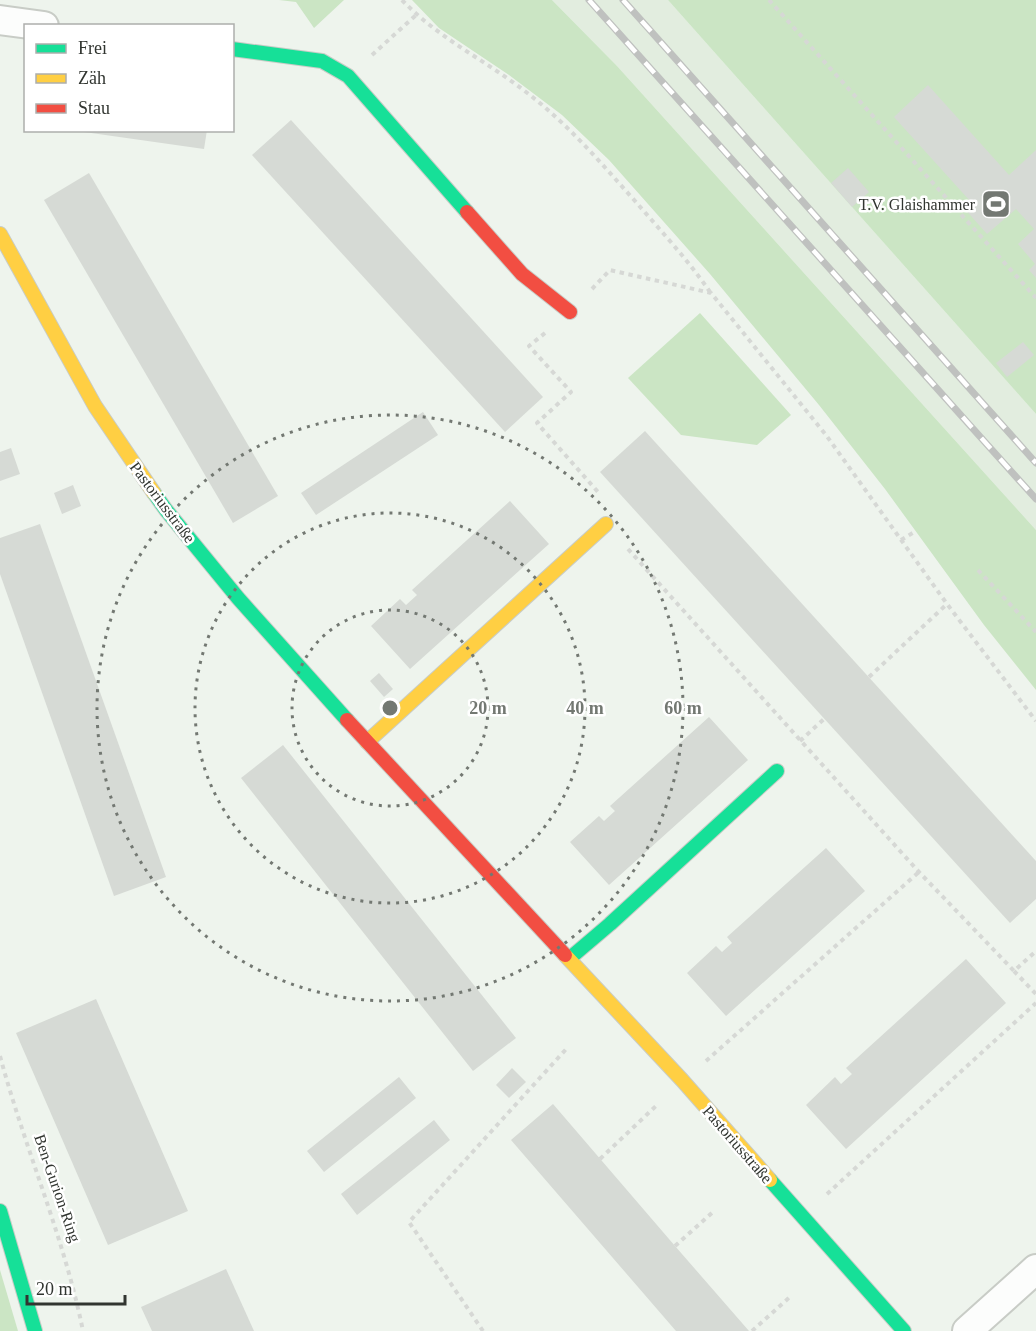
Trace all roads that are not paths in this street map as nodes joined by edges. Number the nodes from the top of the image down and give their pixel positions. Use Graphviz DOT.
graph roads {
  1 [pos="0,20"];
  2 [pos="29,24"];
  3 [pos="234,50"];
  4 [pos="0,234"];
  5 [pos="570,312"];
  6 [pos="606,524"];
  7 [pos="367,742"];
  8 [pos="777,771"];
  9 [pos="570,958"];
  10 [pos="0,1211"];
  11 [pos="1036,1269"];
  12 [pos="35,1331"];
  13 [pos="904,1331"];
  14 [pos="967,1331"];
  1 -- 2 [label="street"];
  3 -- 5 [label="street"];
  4 -- 7 [label="street, Pastoriusstraße"];
  6 -- 7 [label="street"];
  7 -- 9 [label="street, Pastoriusstraße"];
  8 -- 9 [label="street"];
  9 -- 13 [label="street, Pastoriusstraße"];
  10 -- 12 [label="street"];
  11 -- 14 [label="street"];
}
